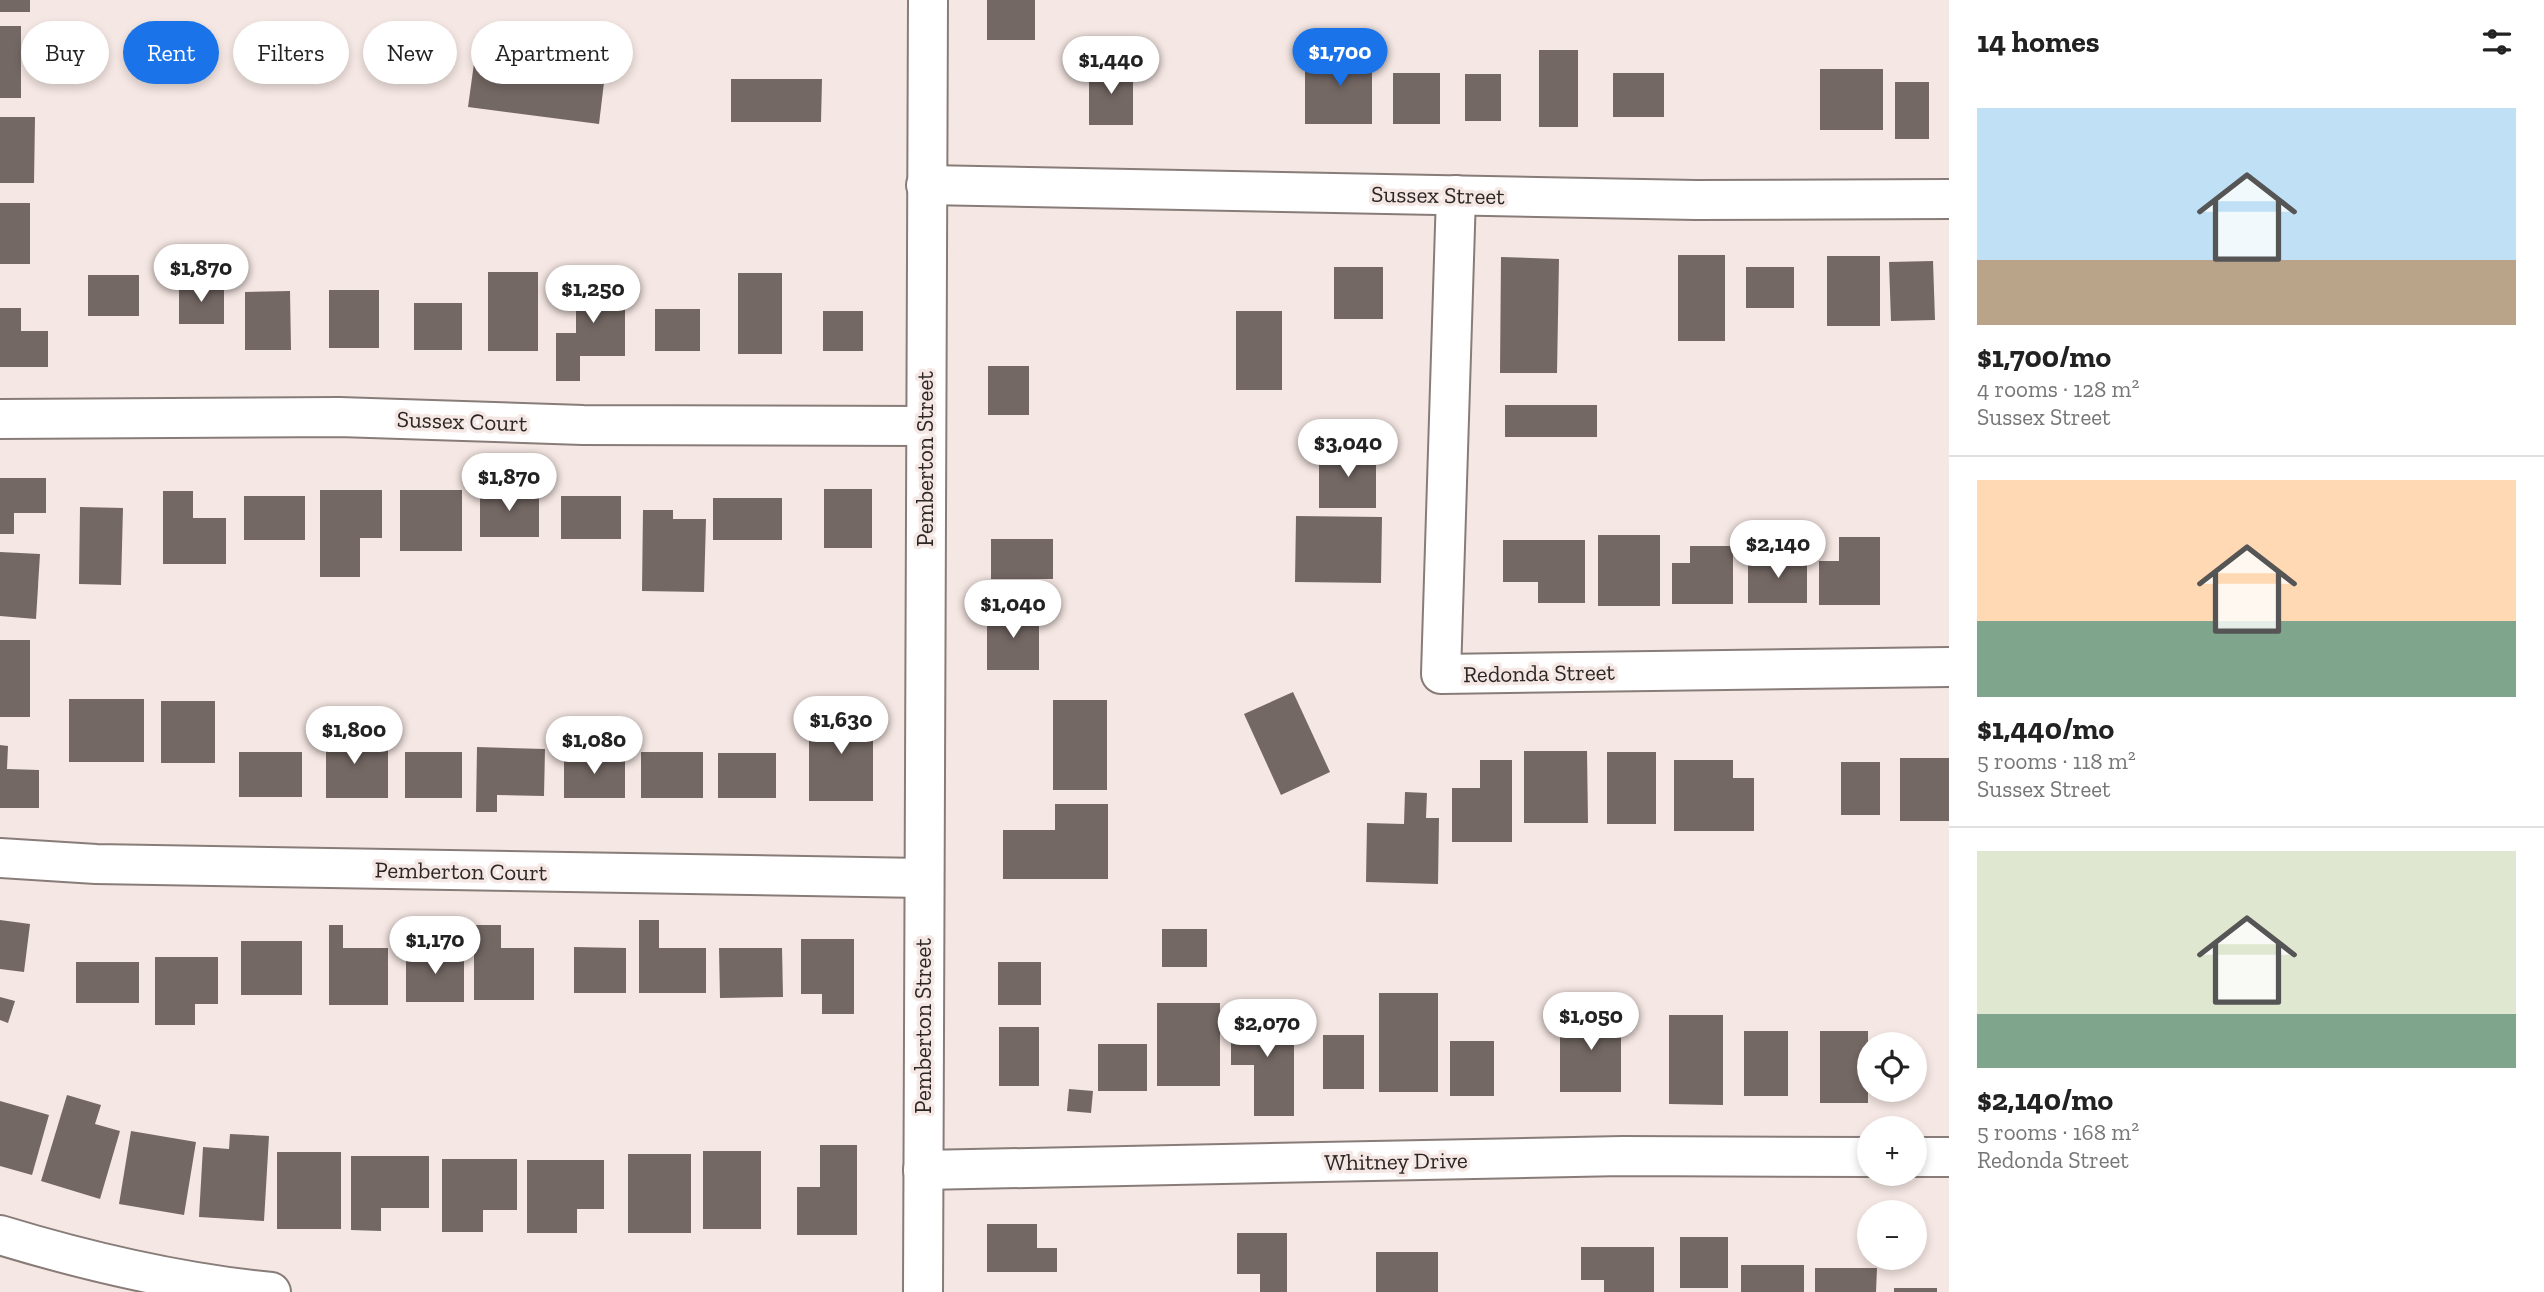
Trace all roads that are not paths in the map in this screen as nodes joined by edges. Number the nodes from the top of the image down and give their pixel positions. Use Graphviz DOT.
graph roads {
  1 [pos="928,0"];
  2 [pos="926,185"];
  3 [pos="1457,195"];
  4 [pos="1949,199"];
  5 [pos="0,419"];
  6 [pos="925,426"];
  7 [pos="1949,667"];
  8 [pos="0,858"];
  9 [pos="923,878"];
  10 [pos="1857,1157"];
  11 [pos="1927,1157"];
  12 [pos="1949,1157"];
  13 [pos="923,1170"];
  14 [pos="0,1235"];
  15 [pos="271,1292"];
  16 [pos="923,1292"];
  1 -- 2 [label="street, Pemberton Street"];
  2 -- 3 [label="street, Sussex Street"];
  2 -- 6 [label="street, Pemberton Street"];
  3 -- 4 [label="street, Sussex Street"];
  3 -- 7 [label="street, Redonda Street"];
  5 -- 6 [label="street, Sussex Court"];
  6 -- 9 [label="street, Pemberton Street"];
  8 -- 9 [label="street, Pemberton Court"];
  9 -- 13 [label="street, Pemberton Street"];
  10 -- 13 [label="street, Whitney Drive"];
  11 -- 12 [label="street"];
  13 -- 16 [label="street, Pemberton Street"];
  14 -- 15 [label="street"];
}
